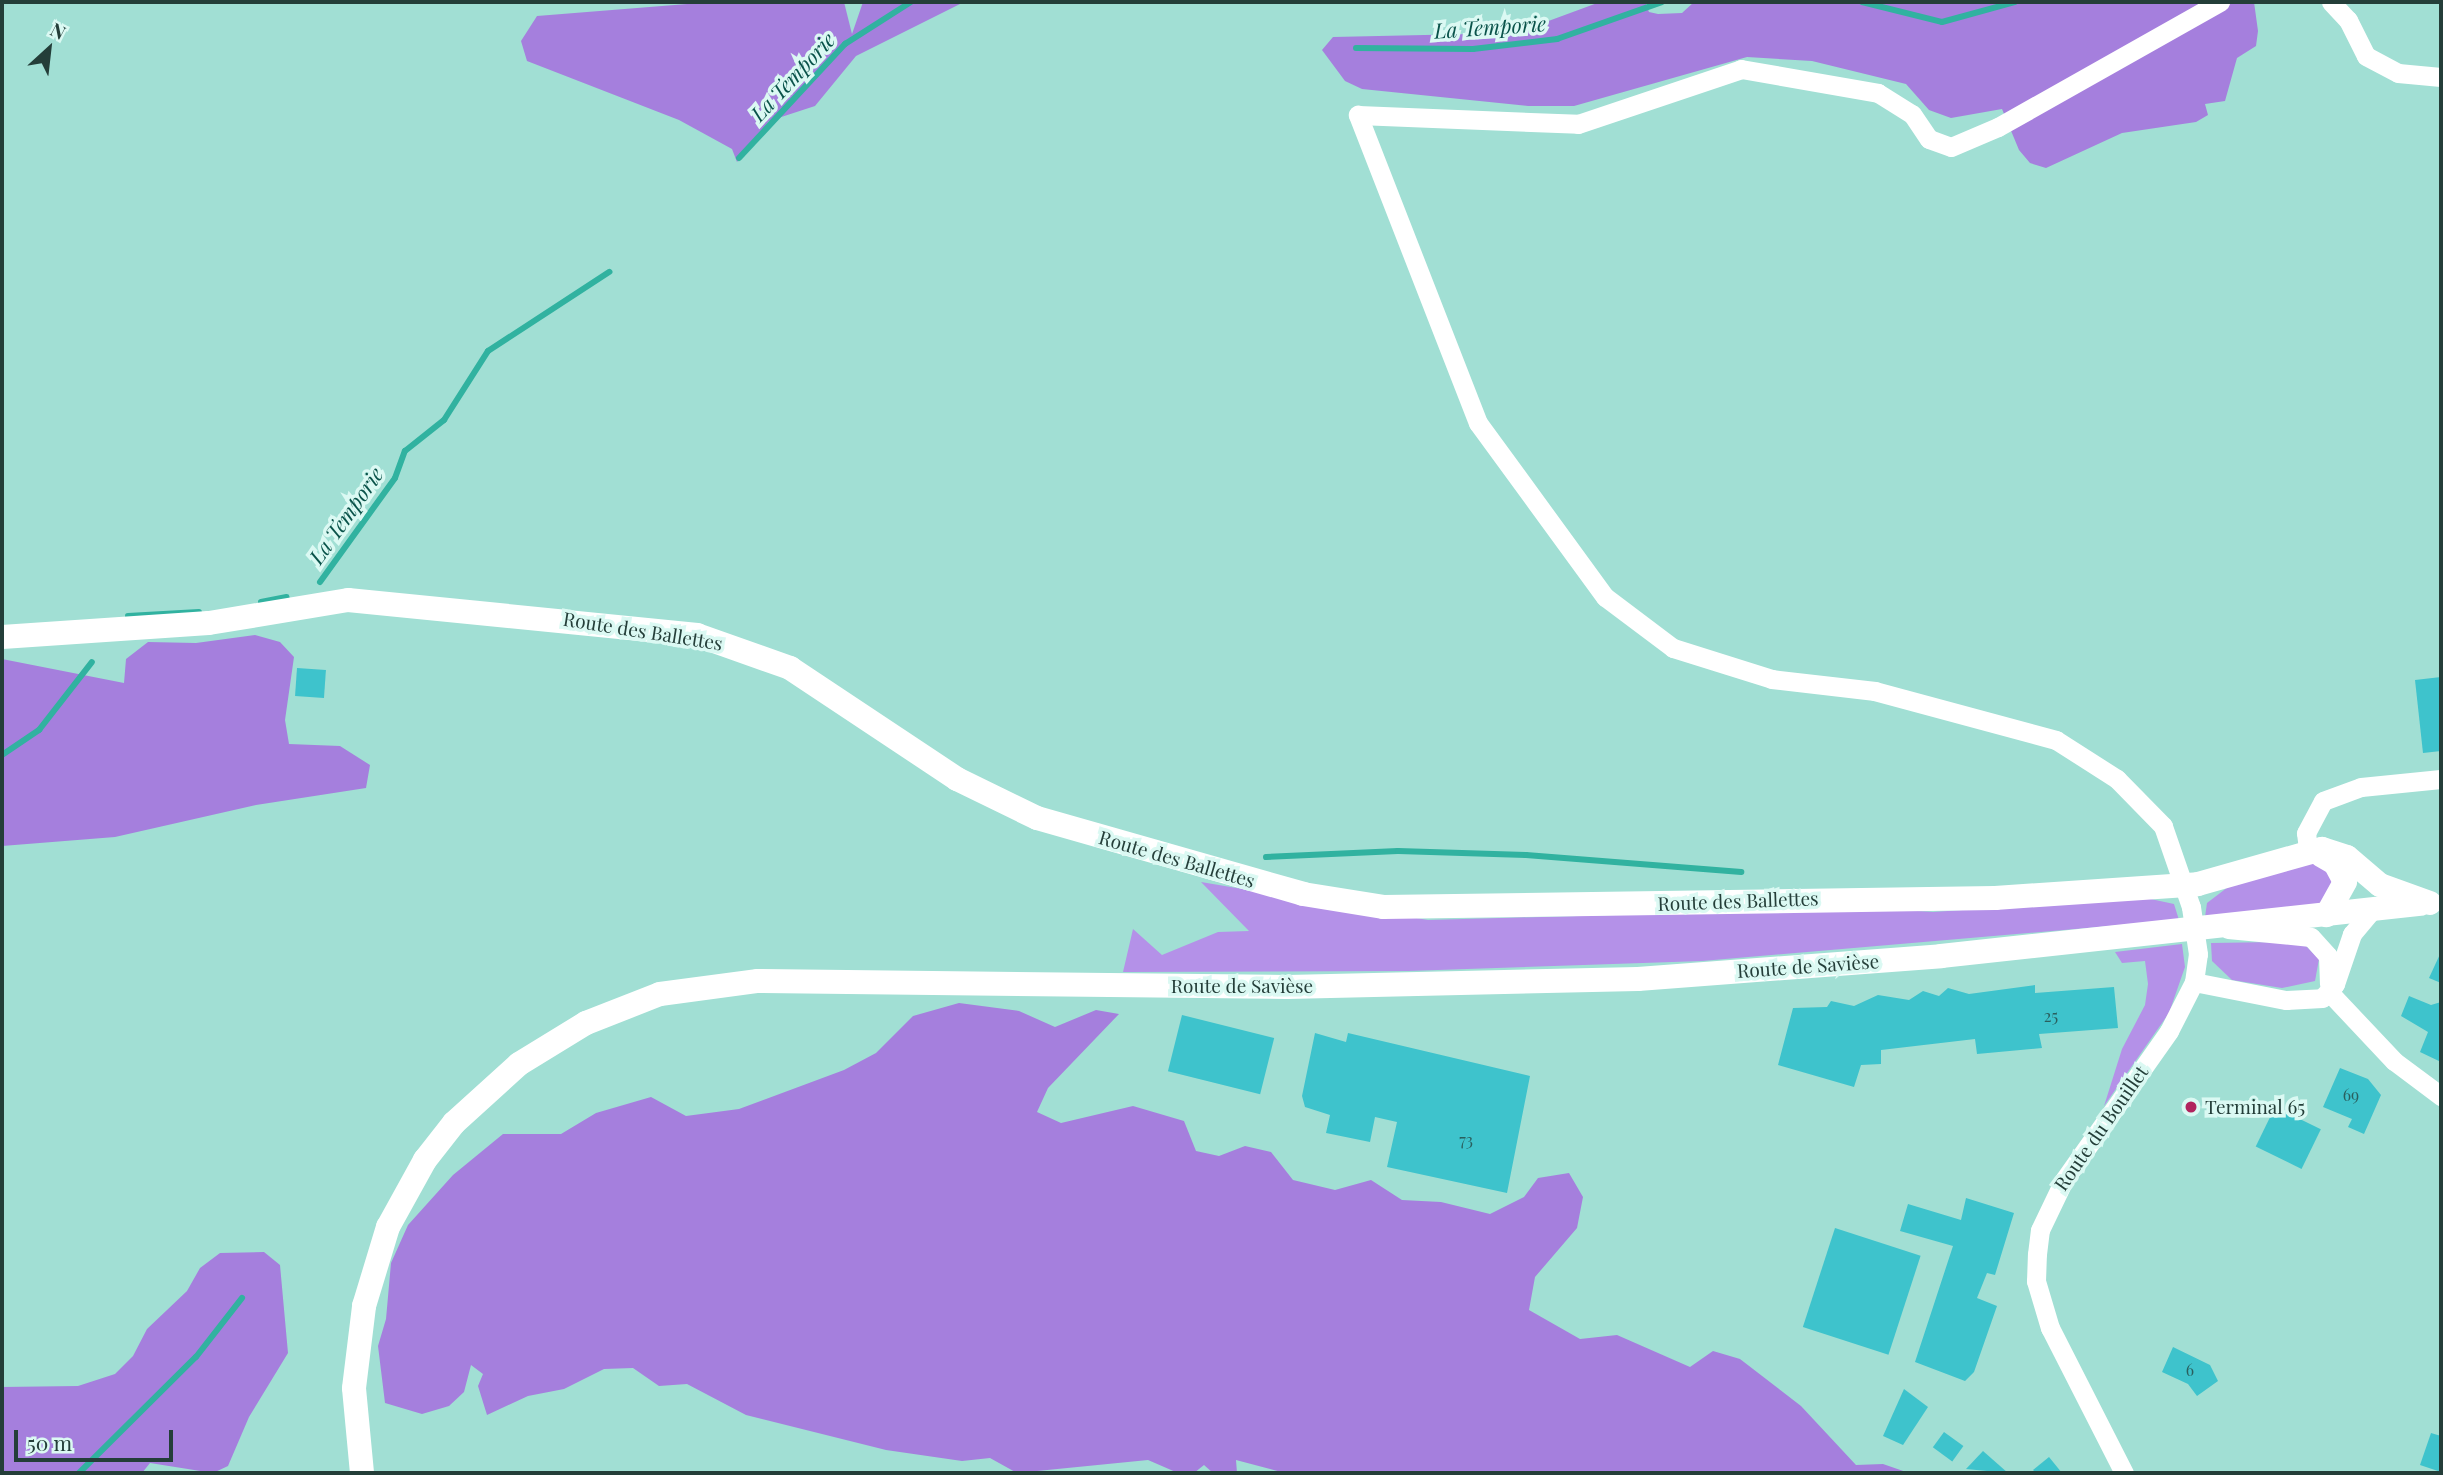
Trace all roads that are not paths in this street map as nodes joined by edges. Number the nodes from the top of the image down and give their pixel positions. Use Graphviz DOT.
graph roads {
  1 [pos="2220,2"];
  2 [pos="2330,2"];
  3 [pos="2441,77"];
  4 [pos="2,637"];
  5 [pos="2441,779"];
  6 [pos="2308,849"];
  7 [pos="2188,895"];
  8 [pos="2436,902"];
  9 [pos="2372,910"];
  10 [pos="2327,915"];
  11 [pos="2221,928"];
  12 [pos="2194,982"];
  13 [pos="2329,992"];
  14 [pos="2441,1096"];
  15 [pos="362,1473"];
  16 [pos="2124,1473"];
  1 -- 7 [label="street, Route du Bouillet"];
  2 -- 3 [label="street"];
  4 -- 7 [label="street, Route des Ballettes"];
  5 -- 6 [label="street"];
  6 -- 7 [label="street, Route des Ballettes"];
  6 -- 8 [label="street"];
  6 -- 10 [label="street"];
  7 -- 12 [label="street, Route du Bouillet"];
  8 -- 9 [label="street, Route de Savièse"];
  9 -- 10 [label="street, Route de Savièse"];
  9 -- 13 [label="street"];
  10 -- 11 [label="street, Route de Savièse"];
  11 -- 13 [label="street"];
  11 -- 15 [label="street, Route de Savièse"];
  12 -- 13 [label="street"];
  12 -- 16 [label="street, Route du Bouillet"];
  13 -- 14 [label="street"];
}
